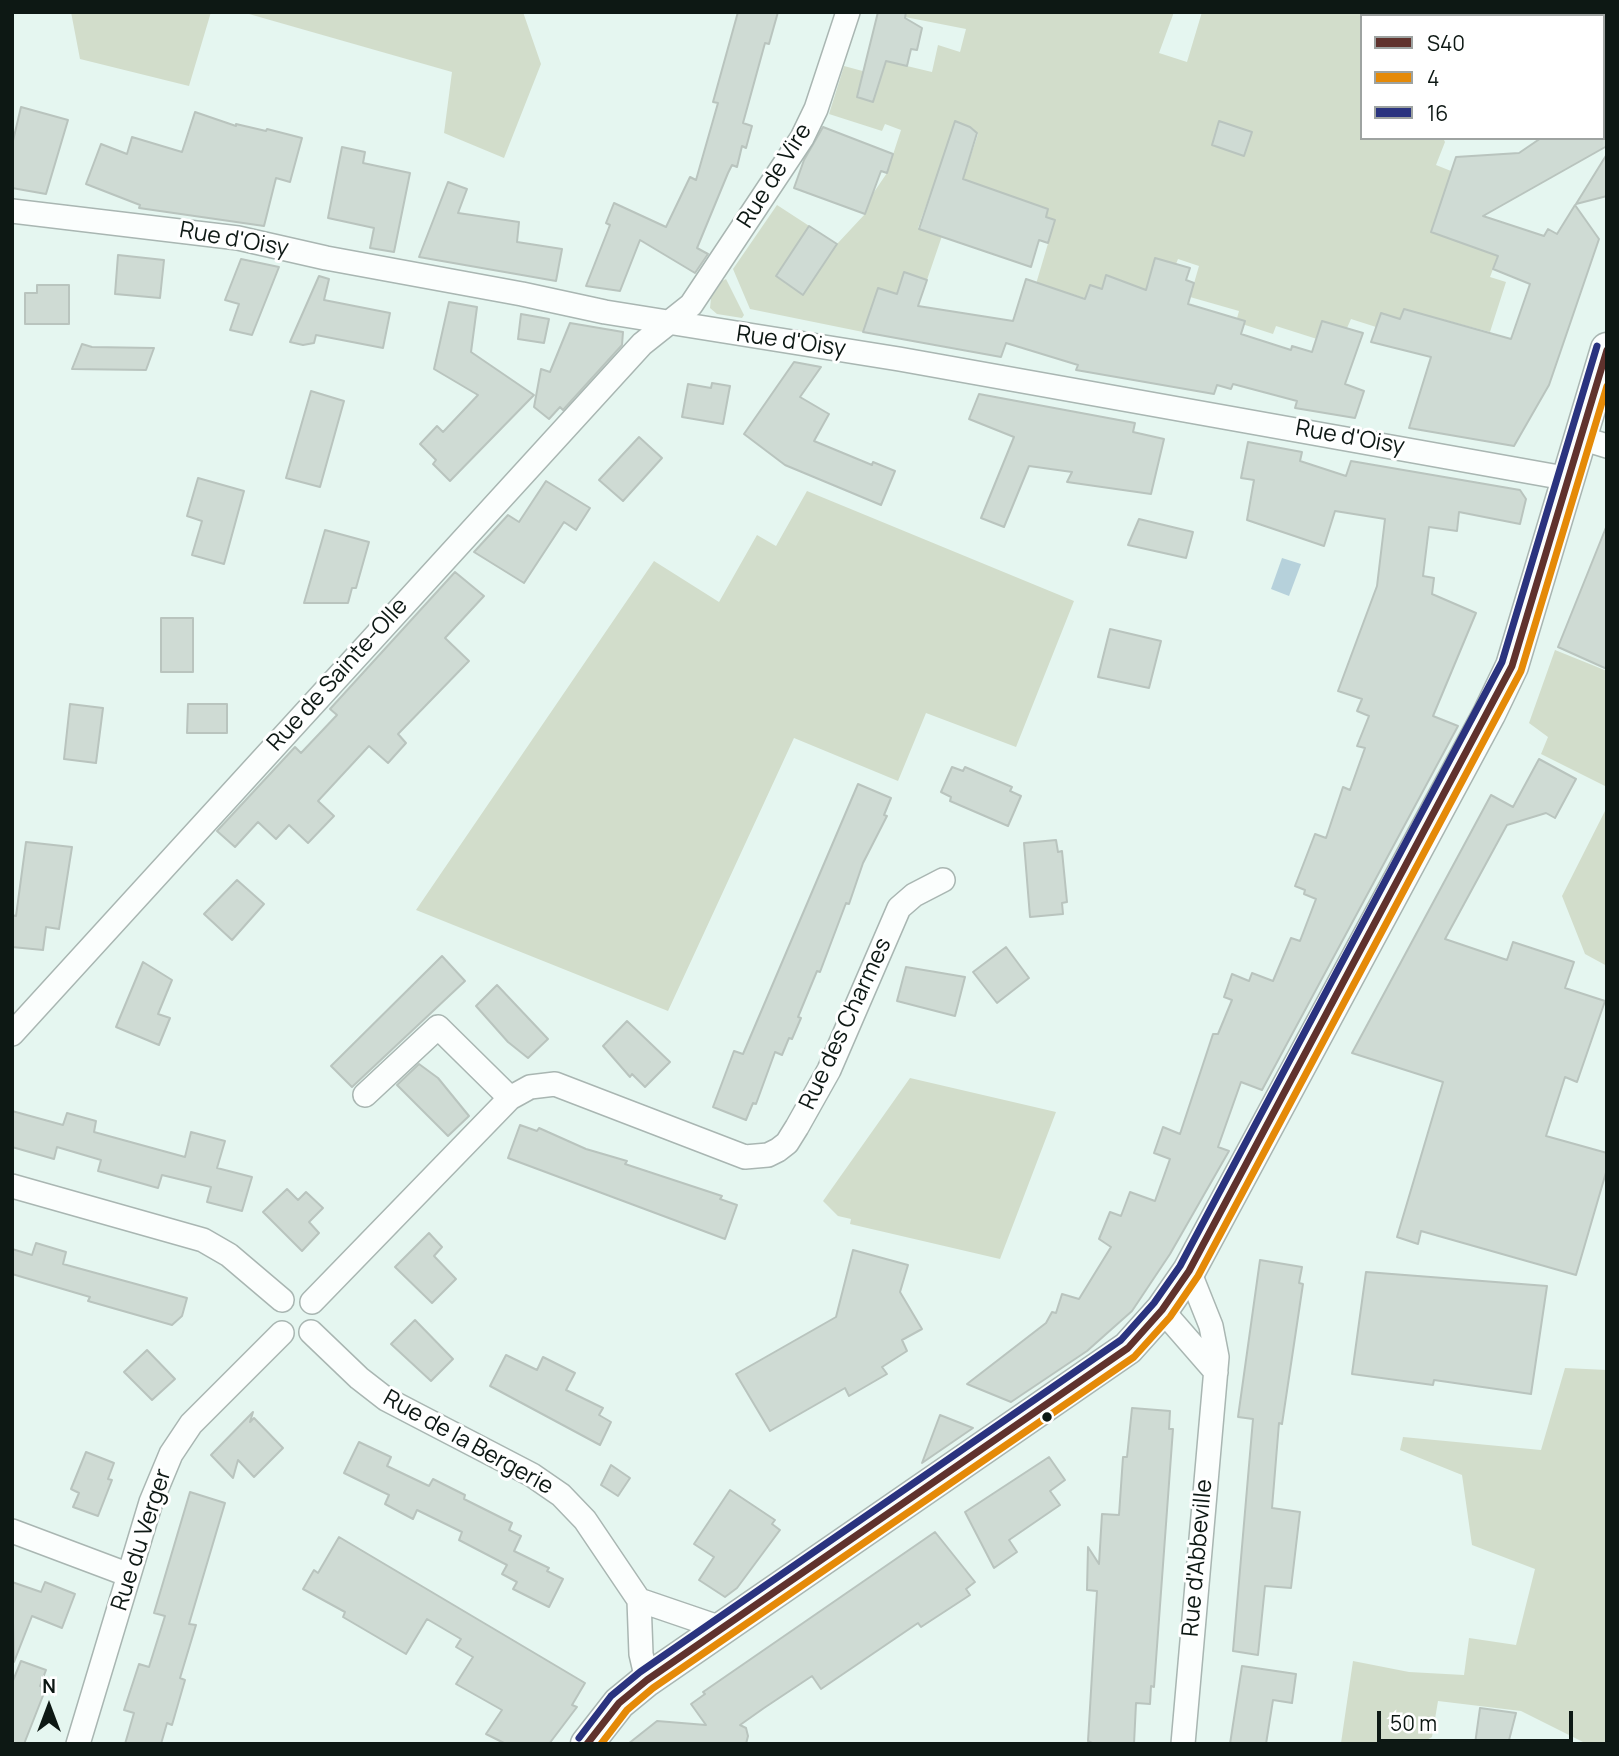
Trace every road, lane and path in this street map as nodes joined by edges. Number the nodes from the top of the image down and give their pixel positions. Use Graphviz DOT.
graph roads {
  1 [pos="848,12"];
  2 [pos="12,211"];
  3 [pos="671,323"];
  4 [pos="1606,356"];
  5 [pos="1594,442"];
  6 [pos="1570,479"];
  7 [pos="943,880"];
  8 [pos="12,1034"];
  9 [pos="365,1095"];
  10 [pos="510,1098"];
  11 [pos="12,1186"];
  12 [pos="1189,1271"];
  13 [pos="282,1300"];
  14 [pos="312,1302"];
  15 [pos="1162,1310"];
  16 [pos="311,1332"];
  17 [pos="282,1333"];
  18 [pos="1216,1372"];
  19 [pos="12,1531"];
  20 [pos="129,1575"];
  21 [pos="639,1600"];
  22 [pos="721,1628"];
  23 [pos="647,1680"];
  24 [pos="78,1744"];
  25 [pos="587,1744"];
  26 [pos="1183,1744"];
  1 -- 3 [label="street, Rue de Vire"];
  2 -- 3 [label="street, Rue d'Oisy"];
  3 -- 6 [label="street, Rue d'Oisy"];
  3 -- 8 [label="street, Rue de Sainte-Olle"];
  4 -- 5 [label="main road"];
  5 -- 6 [label="main road"];
  6 -- 12 [label="main road"];
  7 -- 10 [label="street, Rue des Charmes"];
  9 -- 10 [label="street"];
  10 -- 14 [label="street, Rue des Charmes"];
  11 -- 13 [label="street"];
  12 -- 15 [label="main road"];
  12 -- 18 [label="street, Rue d'Abbeville"];
  13 -- 14 [label="street"];
  13 -- 17 [label="street"];
  14 -- 16 [label="street"];
  15 -- 18 [label="street"];
  15 -- 22 [label="main road"];
  16 -- 17 [label="street"];
  16 -- 21 [label="street, Rue de la Bergerie"];
  17 -- 20 [label="street, Rue du Verger"];
  18 -- 26 [label="street, Rue d'Abbeville"];
  19 -- 20 [label="street"];
  20 -- 24 [label="street, Rue du Verger"];
  21 -- 22 [label="street"];
  21 -- 23 [label="street"];
  22 -- 23 [label="main road"];
  23 -- 25 [label="main road"];
}
